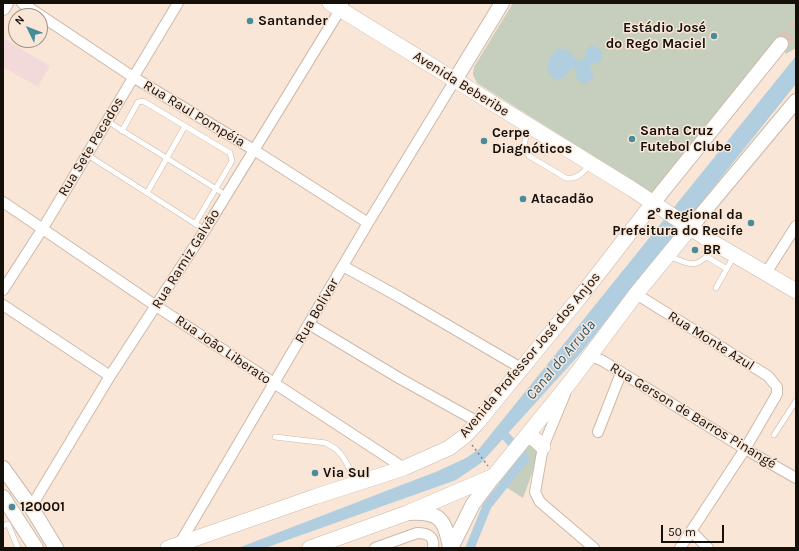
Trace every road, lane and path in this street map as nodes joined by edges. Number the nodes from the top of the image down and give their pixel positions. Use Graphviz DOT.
graph roads {
  1 [pos="6,3"];
  2 [pos="22,3"];
  3 [pos="178,3"];
  4 [pos="502,3"];
  5 [pos="338,5"];
  6 [pos="3,8"];
  7 [pos="780,44"];
  8 [pos="133,77"];
  9 [pos="455,80"];
  10 [pos="796,101"];
  11 [pos="107,121"];
  12 [pos="528,125"];
  13 [pos="185,126"];
  14 [pos="122,130"];
  15 [pos="254,150"];
  16 [pos="86,154"];
  17 [pos="166,158"];
  18 [pos="591,164"];
  19 [pos="216,189"];
  20 [pos="147,192"];
  21 [pos="226,195"];
  22 [pos="3,202"];
  23 [pos="658,206"];
  24 [pos="368,223"];
  25 [pos="195,224"];
  26 [pos="687,226"];
  27 [pos="796,226"];
  28 [pos="43,228"];
  29 [pos="205,230"];
  30 [pos="718,246"];
  31 [pos="735,255"];
  32 [pos="668,256"];
  33 [pos="707,257"];
  34 [pos="343,266"];
  35 [pos="727,268"];
  36 [pos="766,273"];
  37 [pos="716,288"];
  38 [pos="3,290"];
  39 [pos="796,291"];
  40 [pos="636,294"];
  41 [pos="3,305"];
  42 [pos="156,306"];
  43 [pos="310,324"];
  44 [pos="589,355"];
  45 [pos="521,368"];
  46 [pos="621,372"];
  47 [pos="110,376"];
  48 [pos="571,381"];
  49 [pos="274,383"];
  50 [pos="796,401"];
  51 [pos="478,422"];
  52 [pos="598,432"];
  53 [pos="774,435"];
  54 [pos="275,436"];
  55 [pos="527,437"];
  56 [pos="543,447"];
  57 [pos="745,449"];
  58 [pos="476,451"];
  59 [pos="3,468"];
  60 [pos="404,468"];
  61 [pos="491,471"];
  62 [pos="796,478"];
  63 [pos="355,484"];
  64 [pos="3,497"];
  65 [pos="31,507"];
  66 [pos="407,513"];
  67 [pos="3,526"];
  68 [pos="691,531"];
  69 [pos="174,546"];
  70 [pos="18,548"];
  71 [pos="36,548"];
  72 [pos="56,548"];
  73 [pos="310,548"];
  74 [pos="376,548"];
  75 [pos="433,548"];
  76 [pos="451,548"];
  77 [pos="594,548"];
  78 [pos="680,548"];
  79 [pos="708,548"];
  1 -- 6 [label="main road"];
  2 -- 8 [label="street, Rua Raul Pompéia"];
  3 -- 8 [label="street, Rua Sete Pecados"];
  4 -- 9 [label="main road"];
  5 -- 9 [label="main road, Avenida Beberibe"];
  5 -- 15 [label="street, Rua Ramiz Galvão"];
  7 -- 23 [label="main road, Avenida Professor José dos Anjos"];
  8 -- 11 [label="street, Rua Sete Pecados"];
  8 -- 15 [label="street, Rua Raul Pompéia"];
  9 -- 12 [label="main road, Avenida Beberibe"];
  9 -- 24 [label="street, Rua Bolivar"];
  10 -- 26 [label="main road"];
  11 -- 14 [label="lane"];
  11 -- 16 [label="street, Rua Sete Pecados"];
  12 -- 18 [label="main road, Avenida Beberibe"];
  12 -- 18 [label="lane"];
  13 -- 14 [label="lane"];
  13 -- 17 [label="lane"];
  13 -- 19 [label="lane"];
  14 -- 17 [label="lane"];
  15 -- 21 [label="street, Rua Ramiz Galvão"];
  15 -- 24 [label="street, Rua Raul Pompéia"];
  16 -- 20 [label="lane"];
  16 -- 28 [label="street, Rua Sete Pecados"];
  17 -- 19 [label="lane"];
  17 -- 20 [label="lane"];
  18 -- 23 [label="main road, Avenida Beberibe"];
  19 -- 21 [label="lane"];
  19 -- 25 [label="lane"];
  20 -- 25 [label="lane"];
  21 -- 29 [label="street, Rua Ramiz Galvão"];
  22 -- 28 [label="street, Rua João Liberato"];
  23 -- 26 [label="main road, Avenida Beberibe"];
  23 -- 45 [label="main road, Avenida Professor José dos Anjos"];
  24 -- 34 [label="street, Rua Bolivar"];
  25 -- 29 [label="lane"];
  26 -- 30 [label="main road, Avenida Beberibe"];
  26 -- 32 [label="main road"];
  27 -- 36 [label="street"];
  28 -- 38 [label="street, Rua Sete Pecados"];
  28 -- 42 [label="street, Rua João Liberato"];
  29 -- 42 [label="street, Rua Ramiz Galvão"];
  30 -- 31 [label="main road, Avenida Beberibe"];
  30 -- 33 [label="lane"];
  31 -- 35 [label="lane"];
  31 -- 36 [label="main road, Avenida Beberibe"];
  32 -- 33 [label="lane"];
  32 -- 40 [label="main road"];
  33 -- 35 [label="lane"];
  34 -- 43 [label="street, Rua Bolivar"];
  34 -- 45 [label="street"];
  35 -- 37 [label="lane"];
  36 -- 39 [label="main road, Avenida Beberibe"];
  40 -- 44 [label="main road"];
  40 -- 57 [label="street, Rua Monte Azul"];
  41 -- 47 [label="street"];
  42 -- 47 [label="street, Rua Ramiz Galvão"];
  42 -- 49 [label="street, Rua João Liberato"];
  43 -- 49 [label="street, Rua Bolivar"];
  43 -- 51 [label="street"];
  44 -- 46 [label="street, Rua Gerson de Barros Pinangé"];
  44 -- 48 [label="main road"];
  45 -- 51 [label="main road, Avenida Professor José dos Anjos"];
  46 -- 52 [label="street"];
  46 -- 57 [label="street, Rua Gerson de Barros Pinangé"];
  47 -- 65 [label="street, Rua Ramiz Galvão"];
  48 -- 55 [label="main road"];
  48 -- 56 [label="street"];
  49 -- 60 [label="street, Rua João Liberato"];
  49 -- 69 [label="street, Rua Bolivar"];
  50 -- 53 [label="lane"];
  51 -- 60 [label="main road, Avenida Professor José dos Anjos"];
  54 -- 63 [label="lane"];
  55 -- 56 [label="main road"];
  55 -- 61 [label="main road"];
  56 -- 77 [label="street"];
  57 -- 62 [label="street, Rua Gerson de Barros Pinangé"];
  57 -- 68 [label="street"];
  58 -- 61 [label="path"];
  59 -- 65 [label="main road"];
  60 -- 63 [label="main road, Avenida Professor José dos Anjos"];
  61 -- 66 [label="main road"];
  61 -- 76 [label="main road"];
  63 -- 69 [label="main road, Avenida Professor José dos Anjos"];
  64 -- 71 [label="main road"];
  65 -- 72 [label="main road"];
  66 -- 73 [label="main road"];
  66 -- 76 [label="main road"];
  67 -- 70 [label="lane"];
  68 -- 78 [label="street"];
  68 -- 79 [label="street"];
  74 -- 75 [label="street"];
}
